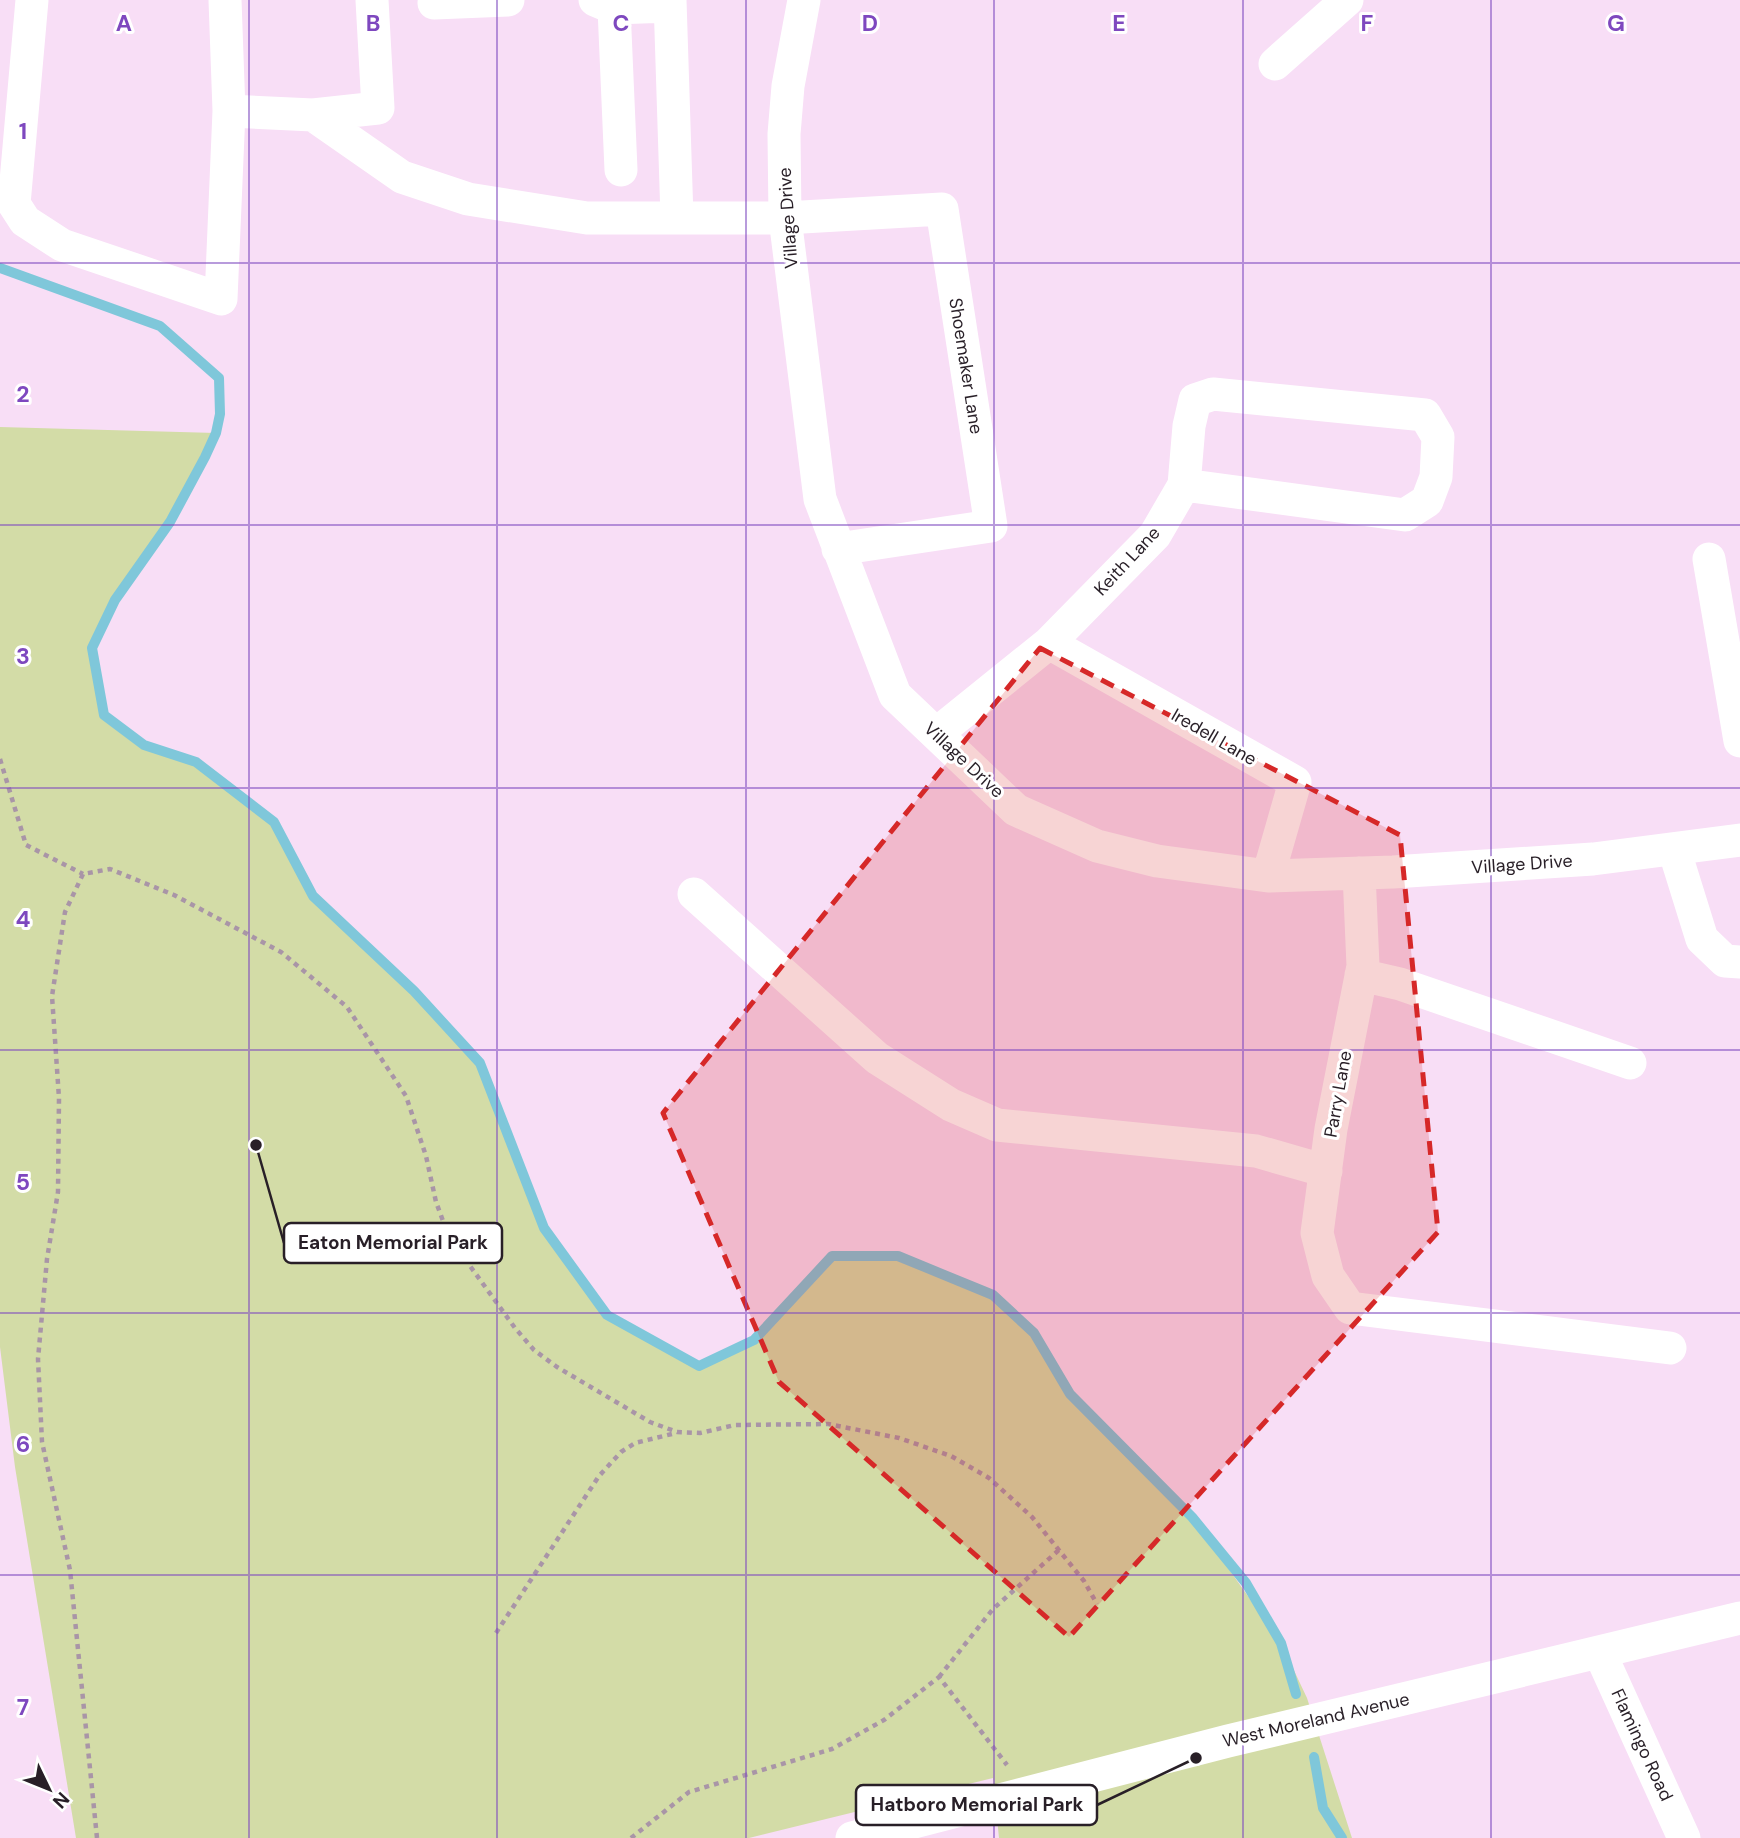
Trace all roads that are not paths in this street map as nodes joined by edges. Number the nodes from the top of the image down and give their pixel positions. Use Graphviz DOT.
graph roads {
  1 [pos="32,0"];
  2 [pos="225,0"];
  3 [pos="372,0"];
  4 [pos="508,0"];
  5 [pos="804,0"];
  6 [pos="1347,0"];
  7 [pos="670,3"];
  8 [pos="434,4"];
  9 [pos="604,4"];
  10 [pos="1275,64"];
  11 [pos="229,111"];
  12 [pos="313,114"];
  13 [pos="621,170"];
  14 [pos="677,218"];
  15 [pos="785,218"];
  16 [pos="1184,485"];
  17 [pos="838,549"];
  18 [pos="1709,559"];
  19 [pos="1049,643"];
  20 [pos="936,734"];
  21 [pos="1740,741"];
  22 [pos="1740,840"];
  23 [pos="1674,849"];
  24 [pos="1359,873"];
  25 [pos="1268,876"];
  26 [pos="694,894"];
  27 [pos="1740,962"];
  28 [pos="1361,975"];
  29 [pos="1630,1063"];
  30 [pos="1325,1171"];
  31 [pos="1670,1348"];
  32 [pos="1740,1618"];
  33 [pos="1600,1653"];
  34 [pos="852,1838"];
  35 [pos="1685,1838"];
  1 -- 11 [label="street"];
  2 -- 11 [label="street"];
  3 -- 12 [label="street"];
  4 -- 8 [label="street"];
  5 -- 15 [label="street, Village Drive"];
  6 -- 10 [label="street"];
  7 -- 9 [label="street"];
  7 -- 14 [label="street"];
  9 -- 13 [label="street"];
  11 -- 12 [label="street"];
  12 -- 14 [label="street"];
  14 -- 15 [label="street"];
  15 -- 17 [label="street, Village Drive"];
  15 -- 17 [label="street, Shoemaker Lane"];
  16 -- 16 [label="street"];
  16 -- 19 [label="street, Keith Lane"];
  17 -- 20 [label="street, Village Drive"];
  18 -- 21 [label="street"];
  19 -- 20 [label="street, Keith Lane"];
  19 -- 25 [label="street, Iredell Lane"];
  20 -- 25 [label="street, Village Drive"];
  22 -- 23 [label="street, Village Drive"];
  23 -- 24 [label="street, Village Drive"];
  23 -- 27 [label="street"];
  24 -- 25 [label="street, Village Drive"];
  24 -- 28 [label="street, Parry Lane"];
  26 -- 30 [label="street"];
  28 -- 29 [label="street"];
  28 -- 30 [label="street, Parry Lane"];
  30 -- 31 [label="street, Parry Lane"];
  32 -- 33 [label="street, West Moreland Avenue"];
  33 -- 34 [label="street, West Moreland Avenue"];
  33 -- 35 [label="street, Flamingo Road"];
}
